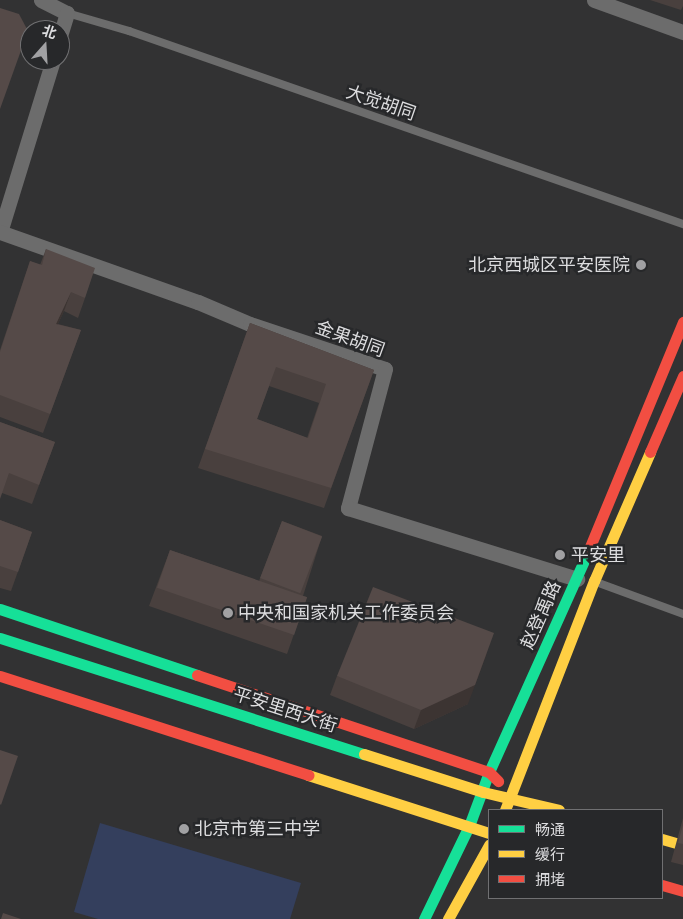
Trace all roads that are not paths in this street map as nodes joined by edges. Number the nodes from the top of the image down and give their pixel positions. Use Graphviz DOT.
graph roads {
  1 [pos="41,0"];
  2 [pos="594,0"];
  3 [pos="67,13"];
  4 [pos="65,20"];
  5 [pos="683,32"];
  6 [pos="50,70"];
  7 [pos="683,224"];
  8 [pos="0,232"];
  9 [pos="683,322"];
  10 [pos="683,376"];
  11 [pos="577,579"];
  12 [pos="594,581"];
  13 [pos="0,609"];
  14 [pos="683,614"];
  15 [pos="0,638"];
  16 [pos="0,676"];
  17 [pos="490,772"];
  18 [pos="483,792"];
  19 [pos="511,797"];
  20 [pos="505,809"];
  21 [pos="555,809"];
  22 [pos="469,826"];
  23 [pos="488,833"];
  24 [pos="663,839"];
  25 [pos="683,845"];
  26 [pos="488,847"];
  27 [pos="663,885"];
  28 [pos="683,891"];
  29 [pos="424,919"];
  30 [pos="448,919"];
  1 -- 3 [label="street"];
  2 -- 5 [label="street"];
  3 -- 4 [label="street"];
  3 -- 7 [label="lane, 大觉胡同"];
  6 -- 8 [label="street"];
  8 -- 11 [label="street, 金果胡同"];
  9 -- 11 [label="main road, 赵登禹路"];
  10 -- 12 [label="main road, 赵登禹路"];
  11 -- 17 [label="main road, 赵登禹路"];
  12 -- 14 [label="lane"];
  12 -- 19 [label="main road, 赵登禹路"];
  13 -- 17 [label="main road"];
  15 -- 18 [label="main road, 平安里西大街"];
  16 -- 22 [label="main road"];
  17 -- 18 [label="main road, 赵登禹路"];
  17 -- 19 [label="main road"];
  18 -- 19 [label="main road, 平安里西大街"];
  18 -- 22 [label="main road, 赵登禹路"];
  19 -- 20 [label="main road, 赵登禹路"];
  19 -- 21 [label="main road, 平安里西大街"];
  22 -- 23 [label="main road"];
  22 -- 29 [label="main road, 赵登禹路"];
  24 -- 25 [label="main road"];
  26 -- 30 [label="main road"];
  27 -- 28 [label="main road"];
}
